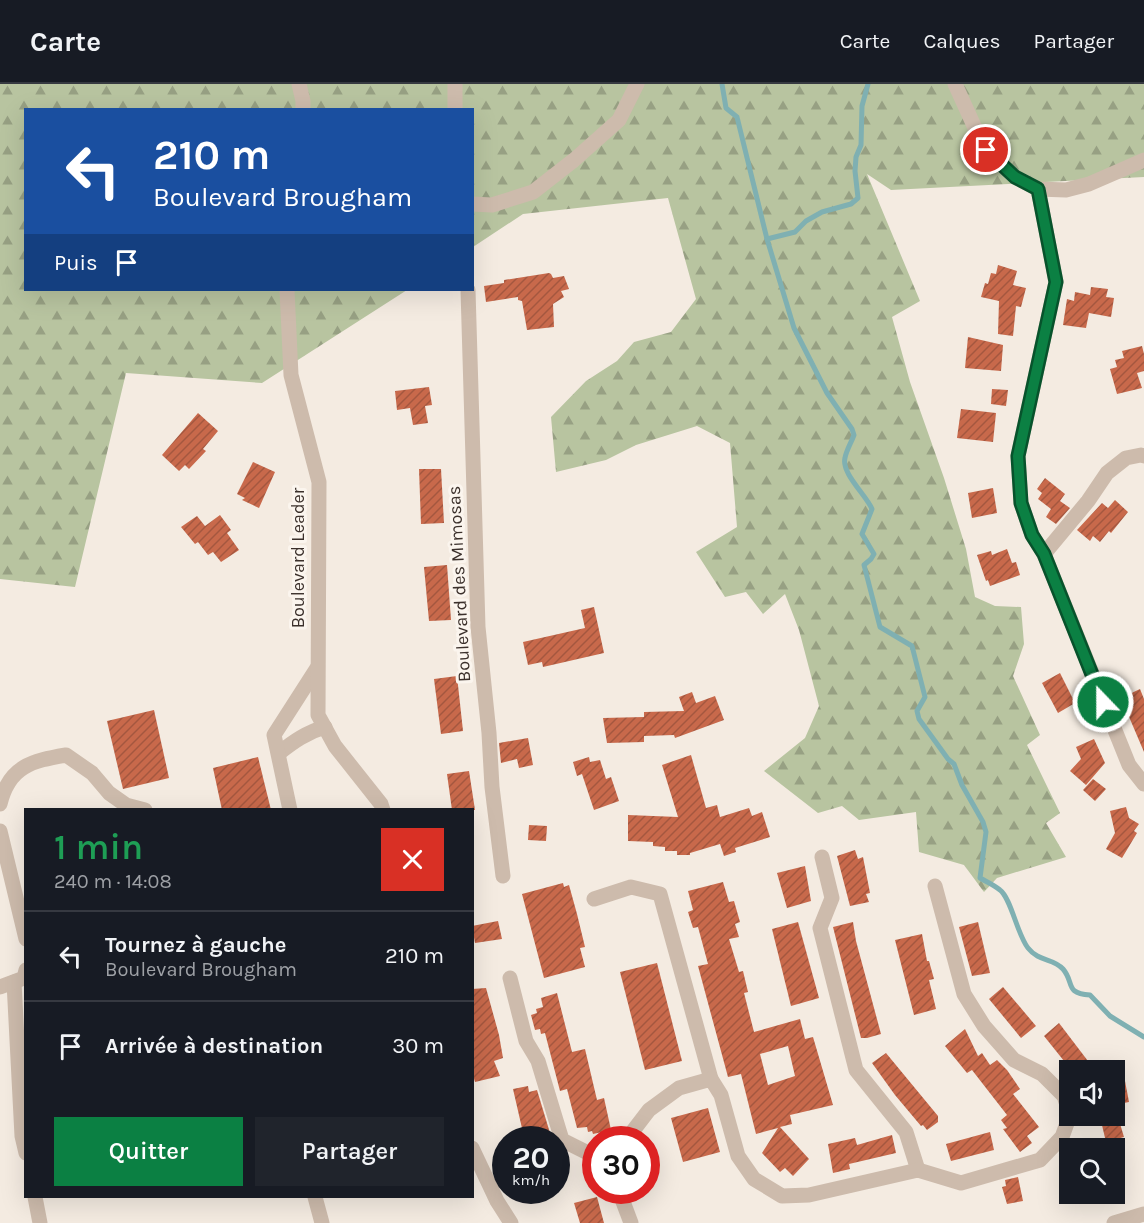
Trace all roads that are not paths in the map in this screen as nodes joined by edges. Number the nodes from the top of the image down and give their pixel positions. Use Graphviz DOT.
graph roads {
  1 [pos="298,84"];
  2 [pos="456,84"];
  3 [pos="637,84"];
  4 [pos="955,84"];
  5 [pos="303,108"];
  6 [pos="455,108"];
  7 [pos="1144,160"];
  8 [pos="1038,189"];
  9 [pos="474,204"];
  10 [pos="287,291"];
  11 [pos="468,291"];
  12 [pos="1144,456"];
  13 [pos="1044,554"];
  14 [pos="317,668"];
  15 [pos="325,727"];
  16 [pos="279,753"];
  17 [pos="1144,784"];
  18 [pos="0,804"];
  19 [pos="137,808"];
  20 [pos="290,808"];
  21 [pos="382,808"];
  22 [pos="0,831"];
  23 [pos="822,857"];
  24 [pos="503,876"];
  25 [pos="935,886"];
  26 [pos="594,899"];
  27 [pos="24,931"];
  28 [pos="24,978"];
  29 [pos="510,978"];
  30 [pos="7,985"];
  31 [pos="711,1079"];
  32 [pos="1059,1091"];
  33 [pos="637,1126"];
  34 [pos="1066,1126"];
  35 [pos="24,1144"];
  36 [pos="582,1150"];
  37 [pos="474,1152"];
  38 [pos="918,1170"];
  39 [pos="35,1198"];
  40 [pos="315,1198"];
  41 [pos="624,1204"];
  42 [pos="1144,1214"];
  43 [pos="40,1223"];
  44 [pos="322,1223"];
  45 [pos="511,1223"];
  46 [pos="631,1223"];
  47 [pos="1114,1223"];
  1 -- 5 [label="street"];
  2 -- 6 [label="street"];
  3 -- 9 [label="street"];
  4 -- 8 [label="street"];
  7 -- 8 [label="street"];
  8 -- 13 [label="street"];
  10 -- 14 [label="street, Boulevard Leader"];
  11 -- 24 [label="street, Boulevard des Mimosas"];
  12 -- 13 [label="street"];
  13 -- 17 [label="street"];
  14 -- 15 [label="street, Boulevard Leader"];
  14 -- 16 [label="street"];
  15 -- 16 [label="street"];
  15 -- 21 [label="street, Boulevard Leader"];
  16 -- 20 [label="street"];
  18 -- 19 [label="street"];
  22 -- 27 [label="street"];
  23 -- 38 [label="street"];
  25 -- 32 [label="street"];
  26 -- 31 [label="street"];
  28 -- 30 [label="street"];
  29 -- 36 [label="street"];
  30 -- 35 [label="street"];
  31 -- 33 [label="street"];
  31 -- 38 [label="street"];
  34 -- 38 [label="street"];
  37 -- 45 [label="street"];
  39 -- 43 [label="street"];
  40 -- 44 [label="street"];
  41 -- 46 [label="street"];
  42 -- 47 [label="street"];
}
